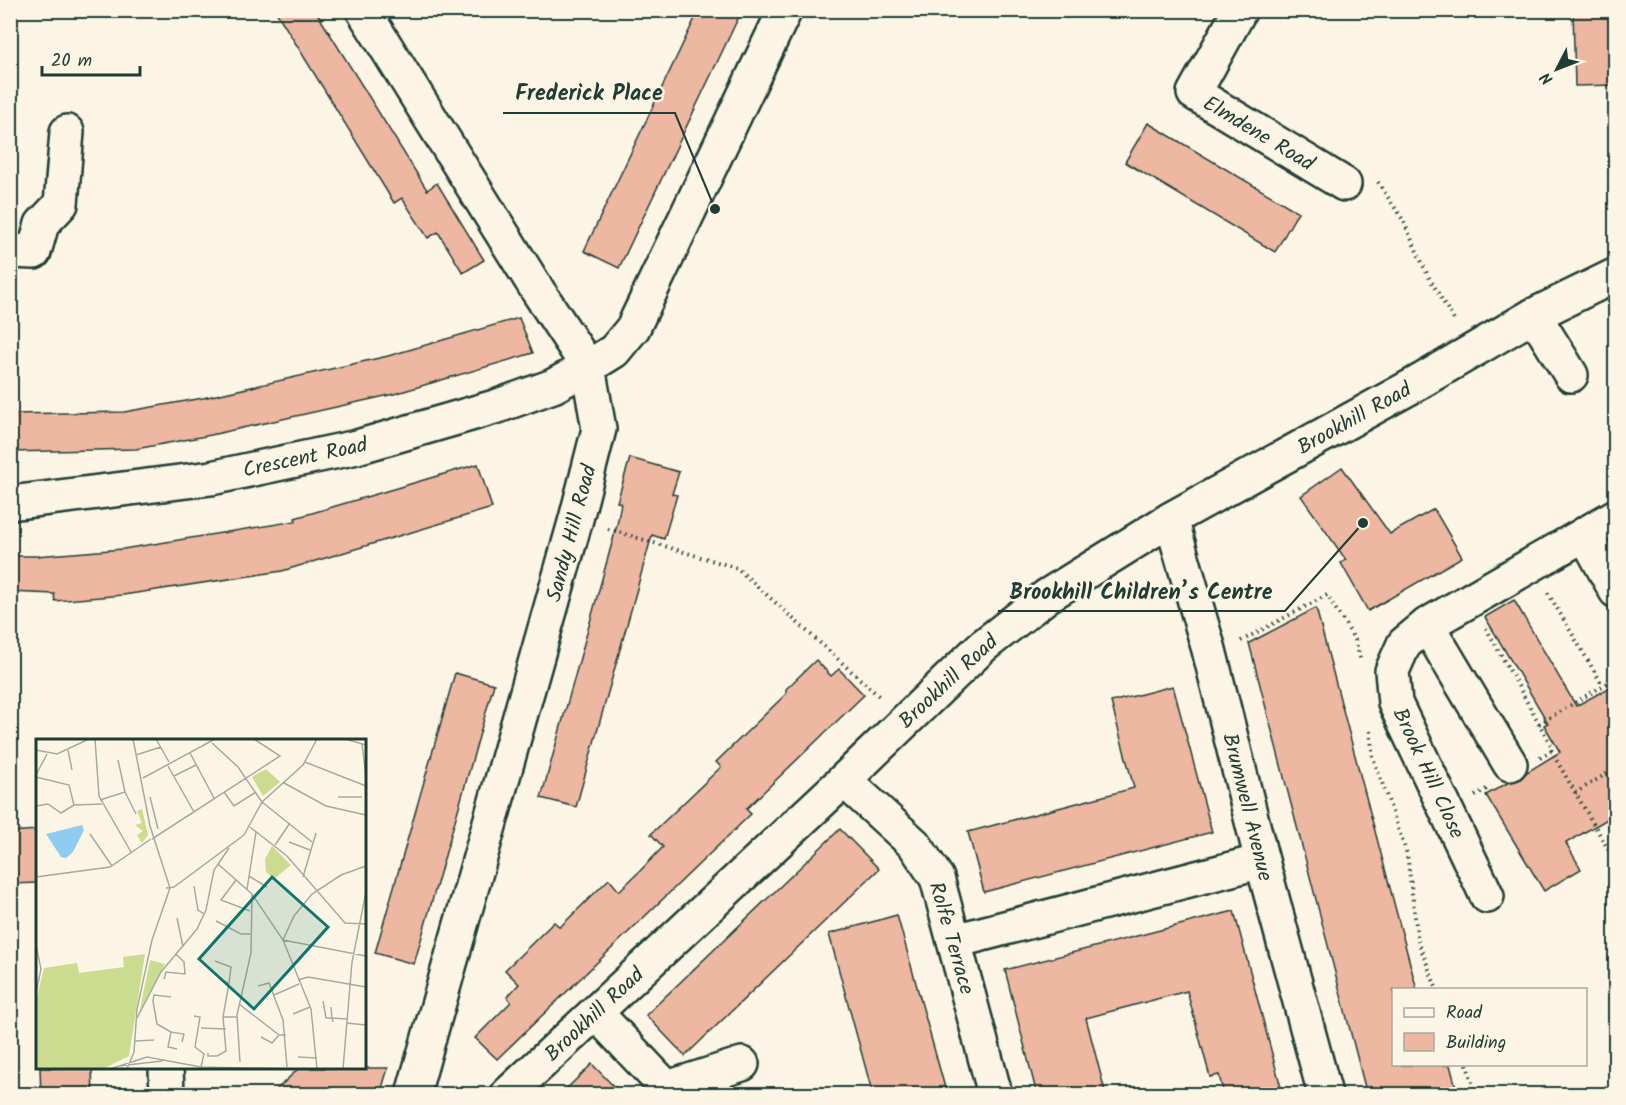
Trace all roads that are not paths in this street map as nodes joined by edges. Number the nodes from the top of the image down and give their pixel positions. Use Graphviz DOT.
graph roads {
  1 [pos="363,10"];
  2 [pos="1240,10"];
  3 [pos="774,14"];
  4 [pos="67,132"];
  5 [pos="1344,184"];
  6 [pos="10,251"];
  7 [pos="1616,275"];
  8 [pos="1534,315"];
  9 [pos="588,367"];
  10 [pos="1571,375"];
  11 [pos="10,503"];
  12 [pos="1616,516"];
  13 [pos="1171,519"];
  14 [pos="1585,534"];
  15 [pos="1616,591"];
  16 [pos="1427,625"];
  17 [pos="1513,770"];
  18 [pos="844,780"];
  19 [pos="1262,861"];
  20 [pos="1487,896"];
  21 [pos="955,941"];
  22 [pos="596,1012"];
  23 [pos="742,1064"];
  24 [pos="166,1069"];
  25 [pos="665,1092"];
  26 [pos="166,1095"];
  27 [pos="413,1095"];
  28 [pos="508,1095"];
  29 [pos="995,1095"];
  30 [pos="1325,1095"];
  1 -- 9 [label="street"];
  2 -- 5 [label="street, Elmdene Road"];
  3 -- 9 [label="street"];
  4 -- 6 [label="street"];
  7 -- 8 [label="street, Brookhill Road"];
  8 -- 10 [label="street"];
  8 -- 13 [label="street, Brookhill Road"];
  9 -- 11 [label="street, Crescent Road"];
  9 -- 27 [label="street, Sandy Hill Road"];
  12 -- 14 [label="street, Brook Hill Close"];
  13 -- 18 [label="street, Brookhill Road"];
  13 -- 19 [label="street, Brumwell Avenue"];
  14 -- 15 [label="street"];
  14 -- 16 [label="street, Brook Hill Close"];
  16 -- 17 [label="street"];
  16 -- 20 [label="street, Brook Hill Close"];
  18 -- 21 [label="street, Rolfe Terrace"];
  18 -- 22 [label="street, Brookhill Road"];
  19 -- 21 [label="street"];
  19 -- 30 [label="street, Brumwell Avenue"];
  21 -- 29 [label="street, Rolfe Terrace"];
  22 -- 25 [label="street"];
  22 -- 28 [label="street, Brookhill Road"];
  23 -- 25 [label="street"];
  24 -- 26 [label="street"];
}
